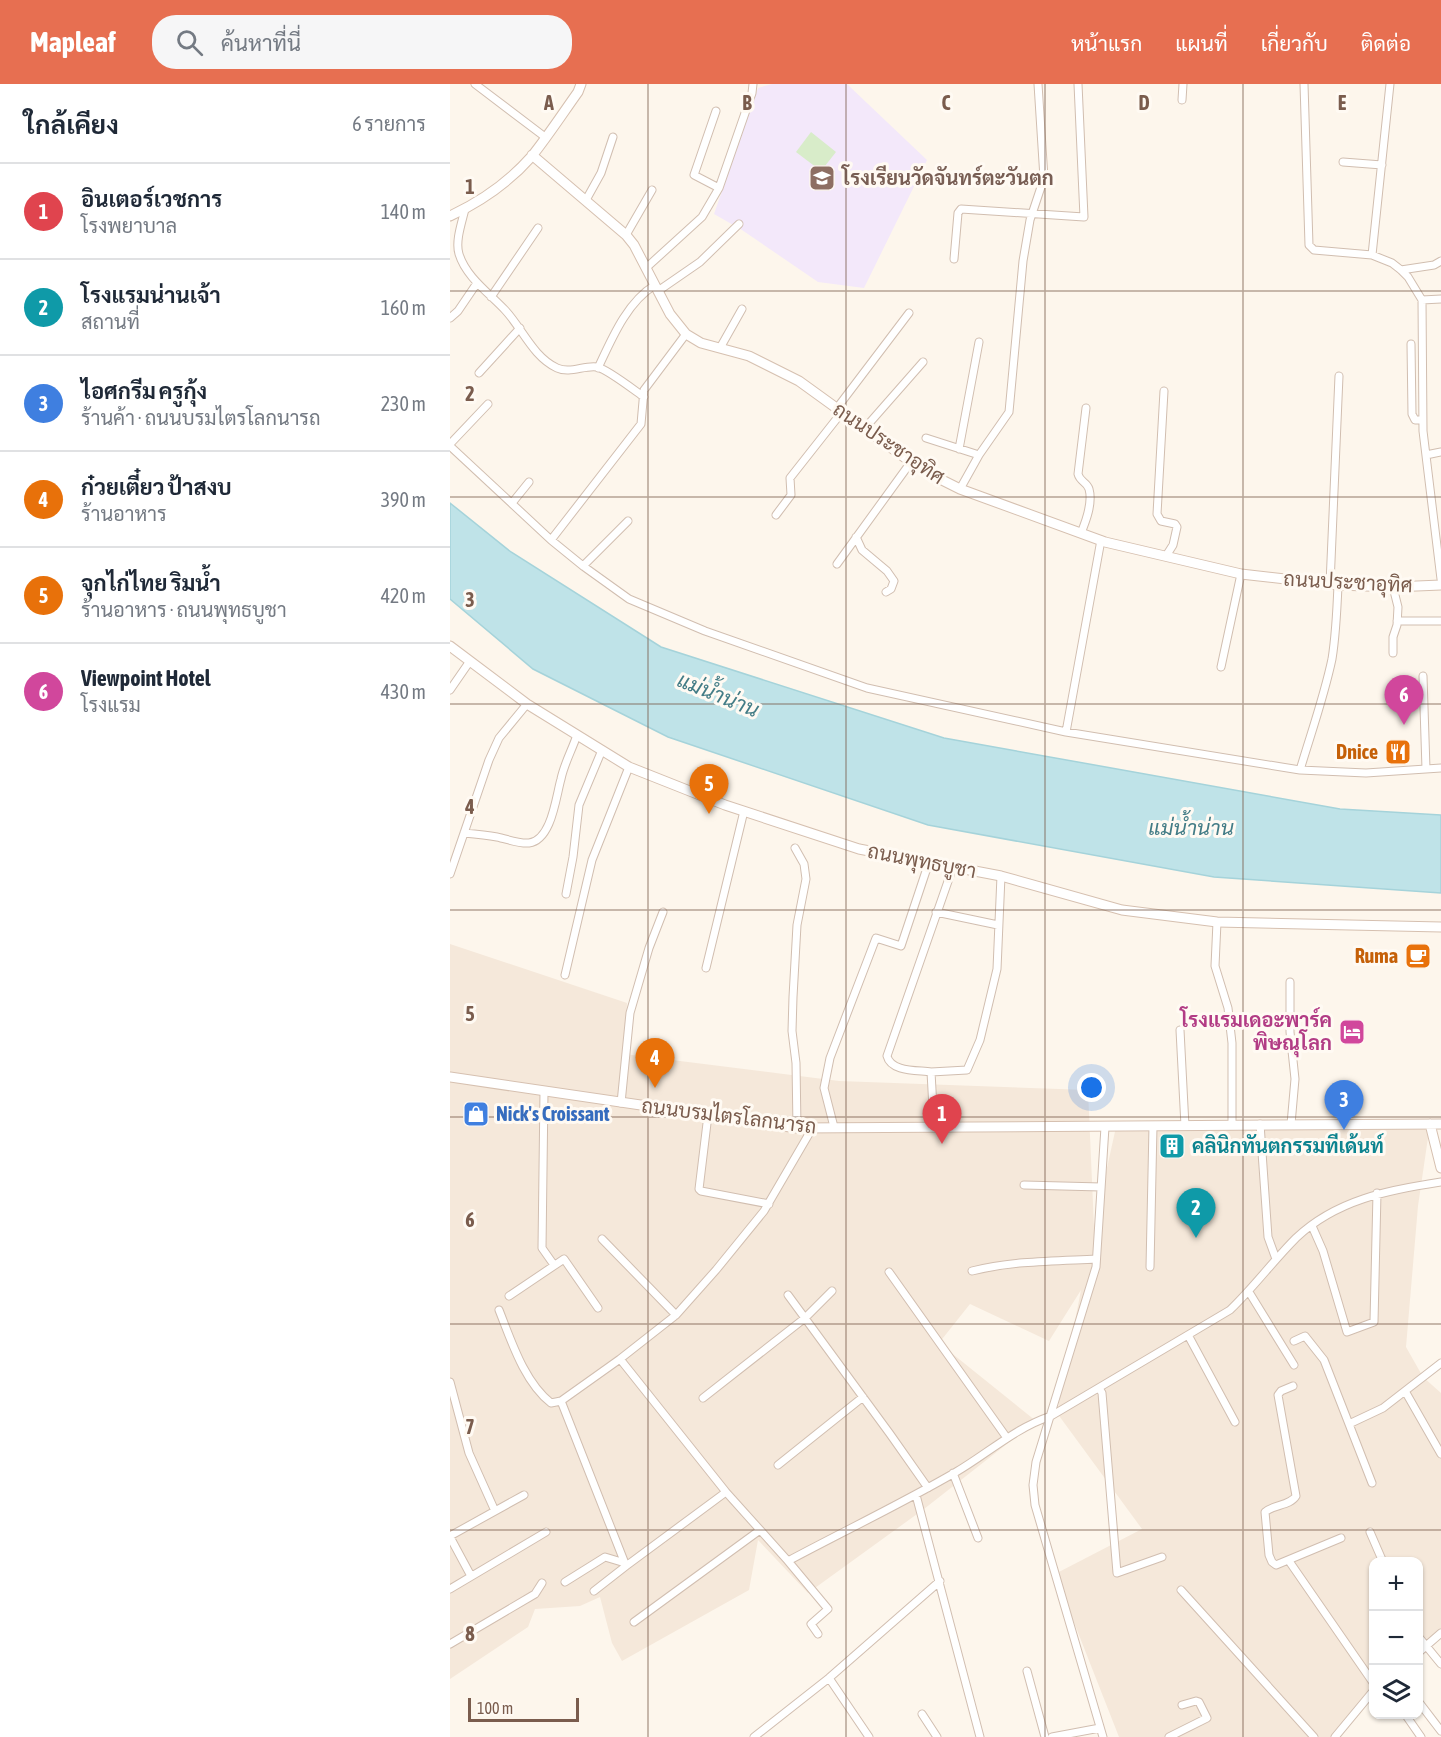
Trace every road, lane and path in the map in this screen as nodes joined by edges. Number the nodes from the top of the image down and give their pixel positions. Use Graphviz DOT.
graph roads {
  1 [pos="476,84"];
  2 [pos="581,84"];
  3 [pos="753,84"];
  4 [pos="1038,84"];
  5 [pos="1078,84"];
  6 [pos="1183,84"];
  7 [pos="1304,84"];
  8 [pos="1390,84"];
  9 [pos="1182,100"];
  10 [pos="716,111"];
  11 [pos="544,137"];
  12 [pos="613,137"];
  13 [pos="532,155"];
  14 [pos="1343,162"];
  15 [pos="1382,165"];
  16 [pos="719,188"];
  17 [pos="652,190"];
  18 [pos="586,200"];
  19 [pos="465,209"];
  20 [pos="1031,214"];
  21 [pos="450,216"];
  22 [pos="739,224"];
  23 [pos="538,228"];
  24 [pos="626,235"];
  25 [pos="1372,255"];
  26 [pos="954,259"];
  27 [pos="1441,261"];
  28 [pos="646,268"];
  29 [pos="1401,270"];
  30 [pos="477,283"];
  31 [pos="657,288"];
  32 [pos="491,297"];
  33 [pos="1441,299"];
  34 [pos="1422,300"];
  35 [pos="742,309"];
  36 [pos="909,313"];
  37 [pos="450,318"];
  38 [pos="520,328"];
  39 [pos="686,334"];
  40 [pos="979,342"];
  41 [pos="1412,344"];
  42 [pos="720,348"];
  43 [pos="923,362"];
  44 [pos="598,368"];
  45 [pos="479,373"];
  46 [pos="1339,376"];
  47 [pos="1164,391"];
  48 [pos="644,397"];
  49 [pos="488,404"];
  50 [pos="1086,408"];
  51 [pos="840,410"];
  52 [pos="1422,420"];
  53 [pos="865,428"];
  54 [pos="926,438"];
  55 [pos="450,445"];
  56 [pos="959,449"];
  57 [pos="1441,452"];
  58 [pos="979,455"];
  59 [pos="1426,455"];
  60 [pos="911,462"];
  61 [pos="529,482"];
  62 [pos="960,489"];
  63 [pos="512,503"];
  64 [pos="776,515"];
  65 [pos="627,521"];
  66 [pos="1081,533"];
  67 [pos="856,537"];
  68 [pos="551,540"];
  69 [pos="1101,540"];
  70 [pos="1166,556"];
  71 [pos="837,564"];
  72 [pos="583,566"];
  73 [pos="1240,574"];
  74 [pos="1441,579"];
  75 [pos="1334,584"];
  76 [pos="1441,585"];
  77 [pos="1393,587"];
  78 [pos="886,592"];
  79 [pos="1397,621"];
  80 [pos="1441,621"];
  81 [pos="450,646"];
  82 [pos="1393,653"];
  83 [pos="470,661"];
  84 [pos="1221,668"];
  85 [pos="1423,676"];
  86 [pos="450,690"];
  87 [pos="527,704"];
  88 [pos="1066,732"];
  89 [pos="577,735"];
  90 [pos="602,750"];
  91 [pos="629,767"];
  92 [pos="1441,768"];
  93 [pos="1426,769"];
  94 [pos="1300,770"];
  95 [pos="744,812"];
  96 [pos="464,833"];
  97 [pos="795,848"];
  98 [pos="929,862"];
  99 [pos="953,867"];
  100 [pos="450,874"];
  101 [pos="1001,876"];
  102 [pos="566,894"];
  103 [pos="663,912"];
  104 [pos="936,912"];
  105 [pos="1217,922"];
  106 [pos="998,925"];
  107 [pos="1441,927"];
  108 [pos="706,968"];
  109 [pos="565,975"];
  110 [pos="1290,982"];
  111 [pos="1180,1030"];
  112 [pos="931,1072"];
  113 [pos="450,1077"];
  114 [pos="544,1092"];
  115 [pos="621,1103"];
  116 [pos="708,1115"];
  117 [pos="1260,1124"];
  118 [pos="1291,1124"];
  119 [pos="1430,1124"];
  120 [pos="1441,1124"];
  121 [pos="1232,1125"];
  122 [pos="934,1126"];
  123 [pos="1153,1126"];
  124 [pos="1185,1126"];
  125 [pos="813,1127"];
  126 [pos="834,1127"];
  127 [pos="1105,1127"];
  128 [pos="796,1128"];
  129 [pos="1441,1168"];
  130 [pos="1441,1182"];
  131 [pos="1024,1185"];
  132 [pos="1101,1187"];
  133 [pos="1377,1193"];
  134 [pos="769,1204"];
  135 [pos="1312,1226"];
  136 [pos="602,1239"];
  137 [pos="1276,1259"];
  138 [pos="1096,1260"];
  139 [pos="554,1265"];
  140 [pos="1150,1267"];
  141 [pos="972,1271"];
  142 [pos="889,1272"];
  143 [pos="832,1291"];
  144 [pos="1249,1292"];
  145 [pos="788,1295"];
  146 [pos="509,1296"];
  147 [pos="598,1308"];
  148 [pos="499,1310"];
  149 [pos="676,1315"];
  150 [pos="805,1318"];
  151 [pos="1188,1335"];
  152 [pos="1294,1341"];
  153 [pos="620,1359"];
  154 [pos="1441,1363"];
  155 [pos="1294,1365"];
  156 [pos="450,1382"];
  157 [pos="1293,1386"];
  158 [pos="1099,1388"];
  159 [pos="1405,1391"];
  160 [pos="863,1397"];
  161 [pos="703,1398"];
  162 [pos="561,1401"];
  163 [pos="1051,1416"];
  164 [pos="1236,1422"];
  165 [pos="1349,1424"];
  166 [pos="1007,1438"];
  167 [pos="1441,1454"];
  168 [pos="778,1465"];
  169 [pos="953,1473"];
  170 [pos="1372,1483"];
  171 [pos="928,1488"];
  172 [pos="726,1492"];
  173 [pos="524,1495"];
  174 [pos="916,1495"];
  175 [pos="495,1511"];
  176 [pos="760,1530"];
  177 [pos="546,1532"];
  178 [pos="1370,1532"];
  179 [pos="450,1537"];
  180 [pos="978,1538"];
  181 [pos="1341,1538"];
  182 [pos="1162,1557"];
  183 [pos="1381,1557"];
  184 [pos="788,1561"];
  185 [pos="1289,1561"];
  186 [pos="626,1564"];
  187 [pos="471,1576"];
  188 [pos="940,1581"];
  189 [pos="565,1582"];
  190 [pos="542,1583"];
  191 [pos="450,1589"];
  192 [pos="1181,1590"];
  193 [pos="594,1591"];
  194 [pos="634,1622"];
  195 [pos="1441,1633"];
  196 [pos="818,1634"];
  197 [pos="1423,1642"];
  198 [pos="450,1644"];
  199 [pos="1426,1647"];
  200 [pos="1423,1650"];
  201 [pos="1441,1664"];
  202 [pos="1027,1671"];
  203 [pos="1369,1677"];
  204 [pos="830,1678"];
  205 [pos="1369,1696"];
  206 [pos="1182,1705"];
  207 [pos="1423,1706"];
  208 [pos="922,1714"];
  209 [pos="1408,1719"];
  210 [pos="1100,1728"];
  211 [pos="1441,1731"];
  212 [pos="754,1737"];
  213 [pos="868,1737"];
  214 [pos="937,1737"];
  215 [pos="980,1737"];
  216 [pos="1045,1737"];
  217 [pos="1052,1737"];
  218 [pos="1103,1737"];
  219 [pos="1169,1737"];
  220 [pos="1314,1737"];
  221 [pos="1335,1737"];
  222 [pos="1421,1737"];
  1 -- 11 [label="street"];
  2 -- 11 [label="street"];
  3 -- 16 [label="street"];
  4 -- 20 [label="street"];
  5 -- 20 [label="street"];
  6 -- 9 [label="street"];
  7 -- 25 [label="street"];
  8 -- 15 [label="street"];
  10 -- 16 [label="street"];
  11 -- 13 [label="street"];
  12 -- 18 [label="street"];
  13 -- 18 [label="street, ถนนประชาอุทิศ"];
  13 -- 19 [label="street"];
  14 -- 15 [label="street"];
  15 -- 25 [label="street"];
  16 -- 28 [label="street"];
  17 -- 24 [label="street"];
  18 -- 24 [label="street, ถนนประชาอุทิศ"];
  19 -- 21 [label="street"];
  19 -- 30 [label="street"];
  20 -- 26 [label="street"];
  20 -- 58 [label="street"];
  22 -- 31 [label="street"];
  23 -- 32 [label="street"];
  24 -- 28 [label="street, ถนนประชาอุทิศ"];
  25 -- 29 [label="street"];
  27 -- 29 [label="street"];
  28 -- 31 [label="street, ถนนประชาอุทิศ"];
  29 -- 34 [label="street"];
  30 -- 32 [label="street"];
  30 -- 37 [label="street"];
  31 -- 39 [label="street, ถนนประชาอุทิศ"];
  31 -- 44 [label="street"];
  32 -- 38 [label="street"];
  33 -- 34 [label="street"];
  34 -- 52 [label="street"];
  35 -- 42 [label="street"];
  36 -- 51 [label="street"];
  38 -- 44 [label="street"];
  38 -- 45 [label="street"];
  39 -- 42 [label="street, ถนนประชาอุทิศ"];
  39 -- 48 [label="street"];
  40 -- 56 [label="street"];
  41 -- 52 [label="street"];
  42 -- 51 [label="street, ถนนประชาอุทิศ"];
  43 -- 53 [label="street"];
  44 -- 48 [label="street"];
  46 -- 75 [label="street"];
  47 -- 70 [label="street"];
  48 -- 68 [label="street"];
  49 -- 55 [label="street"];
  50 -- 66 [label="street"];
  51 -- 53 [label="street, ถนนประชาอุทิศ"];
  51 -- 64 [label="street"];
  52 -- 59 [label="street"];
  53 -- 60 [label="street, ถนนประชาอุทิศ"];
  54 -- 56 [label="street"];
  55 -- 63 [label="street"];
  56 -- 58 [label="street"];
  57 -- 59 [label="street"];
  58 -- 62 [label="street"];
  59 -- 74 [label="street"];
  60 -- 62 [label="street, ถนนประชาอุทิศ"];
  60 -- 67 [label="street"];
  61 -- 63 [label="street"];
  62 -- 66 [label="street, ถนนประชาอุทิศ"];
  63 -- 68 [label="street"];
  65 -- 72 [label="street"];
  66 -- 69 [label="street, ถนนประชาอุทิศ"];
  67 -- 71 [label="street"];
  67 -- 78 [label="street"];
  68 -- 72 [label="street"];
  69 -- 70 [label="street, ถนนประชาอุทิศ"];
  69 -- 88 [label="street"];
  70 -- 73 [label="street, ถนนประชาอุทิศ"];
  72 -- 88 [label="street"];
  73 -- 75 [label="street, ถนนประชาอุทิศ"];
  73 -- 84 [label="street"];
  75 -- 77 [label="street, ถนนประชาอุทิศ"];
  75 -- 94 [label="street"];
  76 -- 77 [label="street, ถนนประชาอุทิศ"];
  77 -- 79 [label="street"];
  79 -- 80 [label="street"];
  79 -- 82 [label="street"];
  81 -- 83 [label="street, ถนนพุทธบูชา"];
  83 -- 86 [label="street"];
  83 -- 87 [label="street, ถนนพุทธบูชา"];
  85 -- 93 [label="street"];
  87 -- 89 [label="street, ถนนพุทธบูชา"];
  87 -- 96 [label="street"];
  88 -- 94 [label="street"];
  89 -- 90 [label="street, ถนนพุทธบูชา"];
  89 -- 96 [label="street"];
  90 -- 91 [label="street, ถนนพุทธบูชา"];
  90 -- 102 [label="street"];
  91 -- 95 [label="street, ถนนพุทธบูชา"];
  91 -- 109 [label="street"];
  92 -- 93 [label="street"];
  93 -- 94 [label="street"];
  95 -- 98 [label="street, ถนนพุทธบูชา"];
  95 -- 108 [label="street"];
  96 -- 100 [label="street"];
  97 -- 128 [label="street"];
  98 -- 99 [label="street, ถนนพุทธบูชา"];
  98 -- 126 [label="street"];
  99 -- 101 [label="street, ถนนพุทธบูชา"];
  99 -- 104 [label="street"];
  101 -- 105 [label="street, ถนนพุทธบูชา"];
  101 -- 106 [label="street"];
  103 -- 115 [label="street"];
  104 -- 106 [label="street"];
  104 -- 112 [label="street"];
  105 -- 107 [label="street, ถนนพุทธบูชา"];
  105 -- 121 [label="street"];
  106 -- 112 [label="street"];
  110 -- 118 [label="street"];
  111 -- 124 [label="street"];
  112 -- 122 [label="street"];
  113 -- 114 [label="street, ถนนบรมไตรโลกนารถ"];
  114 -- 115 [label="street, ถนนบรมไตรโลกนารถ"];
  114 -- 139 [label="street"];
  115 -- 116 [label="street, ถนนบรมไตรโลกนารถ"];
  116 -- 128 [label="street, ถนนบรมไตรโลกนารถ"];
  116 -- 134 [label="street"];
  117 -- 118 [label="street, ถนนบรมไตรโลกนารถ"];
  117 -- 121 [label="street, ถนนบรมไตรโลกนารถ"];
  117 -- 137 [label="street"];
  118 -- 119 [label="street, ถนนบรมไตรโลกนารถ"];
  119 -- 120 [label="street, ถนนบรมไตรโลกนารถ"];
  119 -- 129 [label="street"];
  121 -- 124 [label="street, ถนนบรมไตรโลกนารถ"];
  122 -- 126 [label="street, ถนนบรมไตรโลกนารถ"];
  122 -- 127 [label="street, ถนนบรมไตรโลกนารถ"];
  123 -- 124 [label="street, ถนนบรมไตรโลกนารถ"];
  123 -- 127 [label="street, ถนนบรมไตรโลกนารถ"];
  123 -- 140 [label="street"];
  125 -- 126 [label="street, ถนนบรมไตรโลกนารถ"];
  125 -- 128 [label="street, ถนนบรมไตรโลกนารถ"];
  125 -- 134 [label="street"];
  127 -- 132 [label="street"];
  130 -- 133 [label="street"];
  131 -- 132 [label="street"];
  132 -- 138 [label="street"];
  133 -- 135 [label="street"];
  133 -- 135 [label="street"];
  134 -- 149 [label="street"];
  135 -- 137 [label="street"];
  136 -- 149 [label="street"];
  137 -- 144 [label="street"];
  138 -- 141 [label="street"];
  138 -- 163 [label="street"];
  139 -- 146 [label="street"];
  139 -- 147 [label="street"];
  142 -- 166 [label="street"];
  143 -- 150 [label="street"];
  144 -- 151 [label="street"];
  144 -- 155 [label="street"];
  145 -- 150 [label="street"];
  148 -- 162 [label="street"];
  149 -- 153 [label="street"];
  150 -- 160 [label="street"];
  150 -- 161 [label="street"];
  151 -- 158 [label="street"];
  151 -- 164 [label="street"];
  152 -- 165 [label="street"];
  153 -- 162 [label="street"];
  153 -- 172 [label="street"];
  154 -- 159 [label="street"];
  156 -- 175 [label="street"];
  157 -- 185 [label="street"];
  158 -- 163 [label="street"];
  158 -- 182 [label="street"];
  159 -- 165 [label="street"];
  159 -- 167 [label="street"];
  160 -- 168 [label="street"];
  160 -- 171 [label="street"];
  162 -- 186 [label="street"];
  163 -- 166 [label="street"];
  163 -- 210 [label="street"];
  165 -- 170 [label="street"];
  166 -- 169 [label="street"];
  169 -- 171 [label="street"];
  169 -- 180 [label="street"];
  171 -- 174 [label="street"];
  172 -- 176 [label="street"];
  172 -- 186 [label="street"];
  173 -- 175 [label="street"];
  174 -- 184 [label="street"];
  174 -- 188 [label="street"];
  175 -- 179 [label="street"];
  176 -- 184 [label="street"];
  176 -- 194 [label="street"];
  177 -- 187 [label="street"];
  178 -- 183 [label="street"];
  179 -- 187 [label="street"];
  181 -- 185 [label="street"];
  184 -- 196 [label="street"];
  185 -- 203 [label="street"];
  186 -- 189 [label="street"];
  186 -- 193 [label="street"];
  187 -- 191 [label="street"];
  188 -- 204 [label="street"];
  188 -- 215 [label="street"];
  190 -- 198 [label="street"];
  192 -- 220 [label="street"];
  195 -- 199 [label="street"];
  197 -- 199 [label="street"];
  199 -- 200 [label="street"];
  199 -- 201 [label="street"];
  202 -- 216 [label="street"];
  204 -- 212 [label="street"];
  204 -- 213 [label="street"];
  205 -- 221 [label="street"];
  206 -- 219 [label="street"];
  207 -- 211 [label="street"];
  208 -- 214 [label="street"];
  209 -- 222 [label="street"];
  210 -- 217 [label="street"];
  210 -- 218 [label="street"];
}
